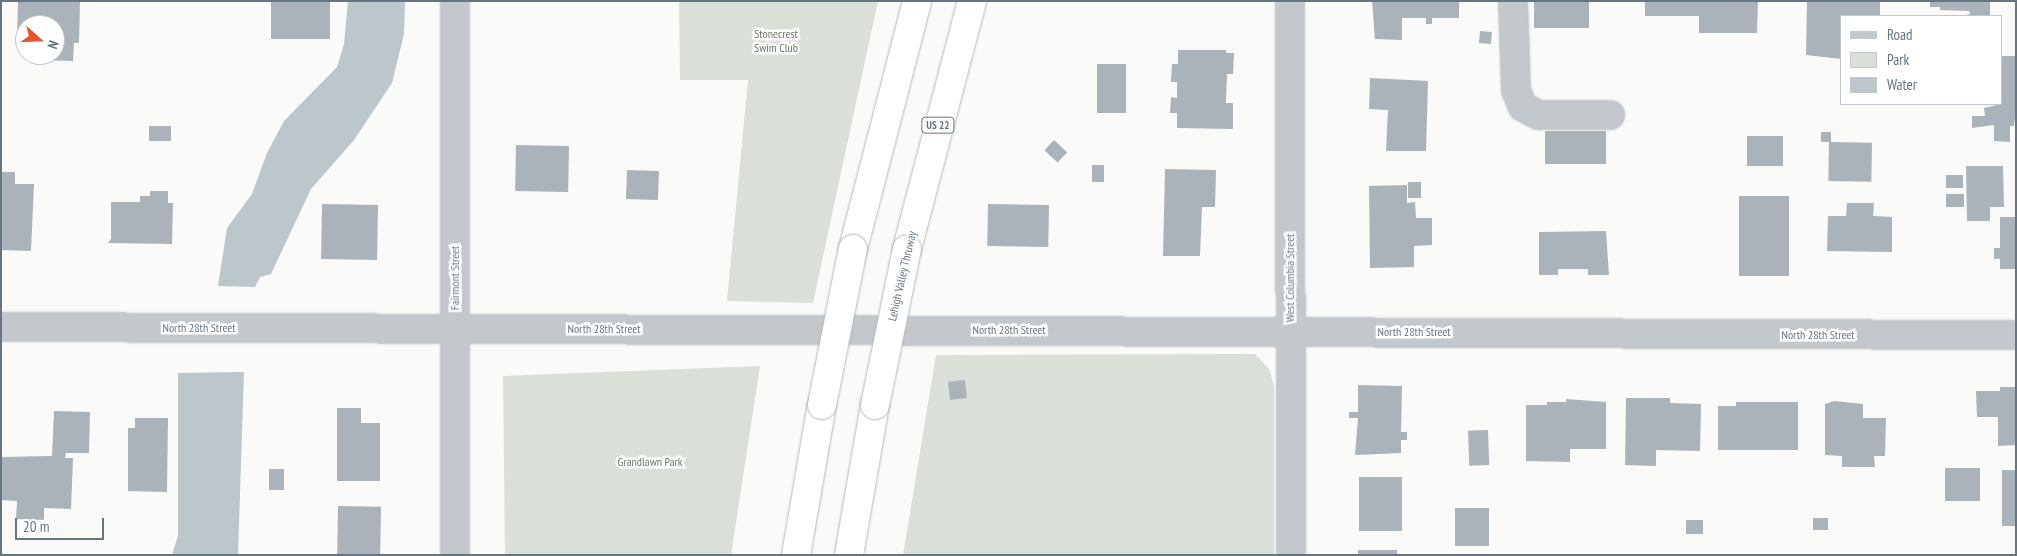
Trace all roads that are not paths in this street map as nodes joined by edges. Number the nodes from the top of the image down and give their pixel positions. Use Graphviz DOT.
graph roads {
  1 [pos="455,1"];
  2 [pos="917,1"];
  3 [pos="972,1"];
  4 [pos="1290,1"];
  5 [pos="1513,1"];
  6 [pos="1610,115"];
  7 [pos="1,327"];
  8 [pos="455,328"];
  9 [pos="1290,331"];
  10 [pos="2016,335"];
  11 [pos="455,555"];
  12 [pos="796,555"];
  13 [pos="850,555"];
  14 [pos="1291,555"];
  1 -- 8 [label="street, Fairmont Street"];
  2 -- 12 [label="highway, bridge"];
  3 -- 13 [label="highway, Lehigh Valley Thruway / US 22, bridge"];
  4 -- 9 [label="street, West Columbia Street"];
  5 -- 6 [label="street"];
  7 -- 8 [label="street, North 28th Street"];
  8 -- 9 [label="street, North 28th Street"];
  8 -- 11 [label="street, Fairmont Street"];
  9 -- 10 [label="street, North 28th Street"];
  9 -- 14 [label="street, West Columbia Street"];
}
